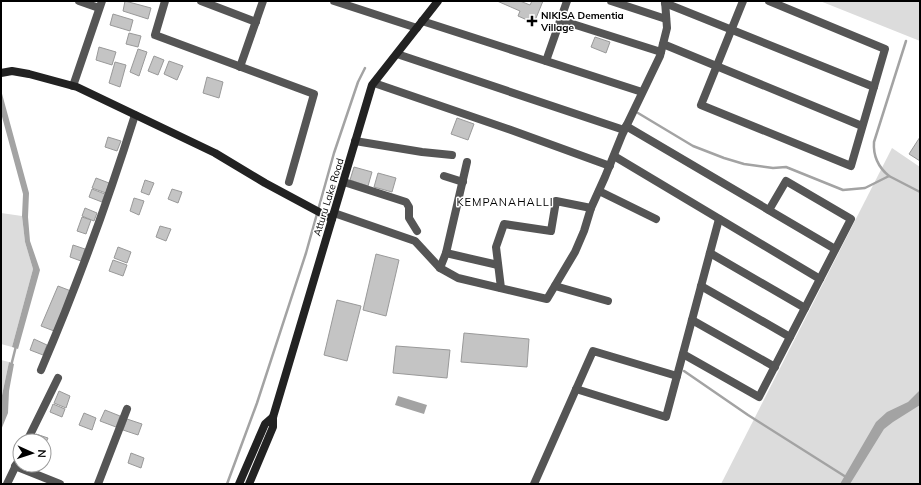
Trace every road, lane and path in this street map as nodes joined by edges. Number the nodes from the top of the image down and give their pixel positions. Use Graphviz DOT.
graph roads {
  1 [pos="79,1"];
  2 [pos="165,1"];
  3 [pos="201,1"];
  4 [pos="263,1"];
  5 [pos="334,1"];
  6 [pos="438,1"];
  7 [pos="567,1"];
  8 [pos="611,1"];
  9 [pos="742,1"];
  10 [pos="769,1"];
  11 [pos="665,2"];
  12 [pos="101,5"];
  13 [pos="666,19"];
  14 [pos="560,20"];
  15 [pos="422,21"];
  16 [pos="256,22"];
  17 [pos="417,28"];
  18 [pos="731,29"];
  19 [pos="662,48"];
  20 [pos="397,54"];
  21 [pos="546,61"];
  22 [pos="716,66"];
  23 [pos="240,67"];
  24 [pos="1,73"];
  25 [pos="374,83"];
  26 [pos="73,86"];
  27 [pos="874,87"];
  28 [pos="642,92"];
  29 [pos="135,115"];
  30 [pos="862,126"];
  31 [pos="625,128"];
  32 [pos="355,141"];
  33 [pos="452,155"];
  34 [pos="614,156"];
  35 [pos="468,162"];
  36 [pos="610,166"];
  37 [pos="444,176"];
  38 [pos="289,182"];
  39 [pos="462,182"];
  40 [pos="346,183"];
  41 [pos="599,191"];
  42 [pos="591,208"];
  43 [pos="769,210"];
  44 [pos="333,216"];
  45 [pos="656,219"];
  46 [pos="719,219"];
  47 [pos="417,231"];
  48 [pos="835,249"];
  49 [pos="446,253"];
  50 [pos="710,253"];
  51 [pos="498,265"];
  52 [pos="440,268"];
  53 [pos="820,279"];
  54 [pos="555,286"];
  55 [pos="701,286"];
  56 [pos="500,288"];
  57 [pos="608,301"];
  58 [pos="805,308"];
  59 [pos="692,320"];
  60 [pos="790,337"];
  61 [pos="683,354"];
  62 [pos="775,367"];
  63 [pos="41,370"];
  64 [pos="677,376"];
  65 [pos="58,378"];
  66 [pos="576,389"];
  67 [pos="127,409"];
  68 [pos="273,417"];
  69 [pos="32,433"];
  70 [pos="12,473"];
  71 [pos="32,473"];
  72 [pos="7,484"];
  73 [pos="60,484"];
  74 [pos="98,484"];
  75 [pos="239,484"];
  76 [pos="250,484"];
  77 [pos="534,484"];
  1 -- 12 [label="street"];
  2 -- 23 [label="street"];
  3 -- 16 [label="street"];
  4 -- 16 [label="street"];
  5 -- 17 [label="street"];
  6 -- 15 [label="street, Atturu Lake Road"];
  7 -- 14 [label="street"];
  8 -- 13 [label="street"];
  9 -- 18 [label="street"];
  10 -- 27 [label="street"];
  11 -- 13 [label="street"];
  11 -- 18 [label="street"];
  12 -- 26 [label="street"];
  13 -- 19 [label="street"];
  14 -- 19 [label="street"];
  14 -- 21 [label="street"];
  15 -- 17 [label="street, Atturu Lake Road"];
  15 -- 21 [label="street"];
  16 -- 23 [label="street"];
  17 -- 20 [label="street, Atturu Lake Road"];
  18 -- 22 [label="street"];
  18 -- 27 [label="street"];
  19 -- 22 [label="street"];
  19 -- 28 [label="street"];
  20 -- 25 [label="street, Atturu Lake Road"];
  20 -- 31 [label="street"];
  21 -- 28 [label="street"];
  22 -- 30 [label="street"];
  22 -- 30 [label="street"];
  23 -- 38 [label="street"];
  24 -- 26 [label="street"];
  25 -- 32 [label="street, Atturu Lake Road"];
  25 -- 36 [label="street"];
  26 -- 29 [label="street"];
  27 -- 30 [label="street"];
  28 -- 31 [label="street"];
  29 -- 44 [label="street"];
  29 -- 63 [label="street"];
  31 -- 34 [label="street"];
  31 -- 43 [label="street"];
  32 -- 33 [label="street"];
  32 -- 44 [label="street, Atturu Lake Road"];
  34 -- 36 [label="street"];
  34 -- 46 [label="street"];
  35 -- 39 [label="street"];
  36 -- 41 [label="street"];
  37 -- 39 [label="street"];
  39 -- 49 [label="street"];
  40 -- 47 [label="street"];
  41 -- 42 [label="street"];
  41 -- 45 [label="street"];
  42 -- 51 [label="street"];
  42 -- 54 [label="street"];
  43 -- 48 [label="street"];
  43 -- 48 [label="street"];
  44 -- 52 [label="street"];
  44 -- 68 [label="street, Atturu Lake Road"];
  46 -- 50 [label="street"];
  46 -- 53 [label="street"];
  48 -- 53 [label="street"];
  49 -- 51 [label="street"];
  49 -- 52 [label="street"];
  50 -- 55 [label="street"];
  50 -- 58 [label="street"];
  51 -- 56 [label="street"];
  52 -- 56 [label="street"];
  53 -- 58 [label="street"];
  54 -- 56 [label="street"];
  54 -- 57 [label="street"];
  55 -- 59 [label="street"];
  55 -- 60 [label="street"];
  58 -- 60 [label="street"];
  59 -- 61 [label="street"];
  59 -- 62 [label="street"];
  60 -- 62 [label="street"];
  61 -- 62 [label="street"];
  61 -- 64 [label="street"];
  64 -- 66 [label="street"];
  64 -- 66 [label="street"];
  65 -- 69 [label="street"];
  66 -- 77 [label="street"];
  67 -- 74 [label="street"];
  68 -- 75 [label="street, Atturu Lake Road"];
  68 -- 76 [label="street, Atturu Lake Road"];
  70 -- 72 [label="street"];
  71 -- 73 [label="street"];
}
